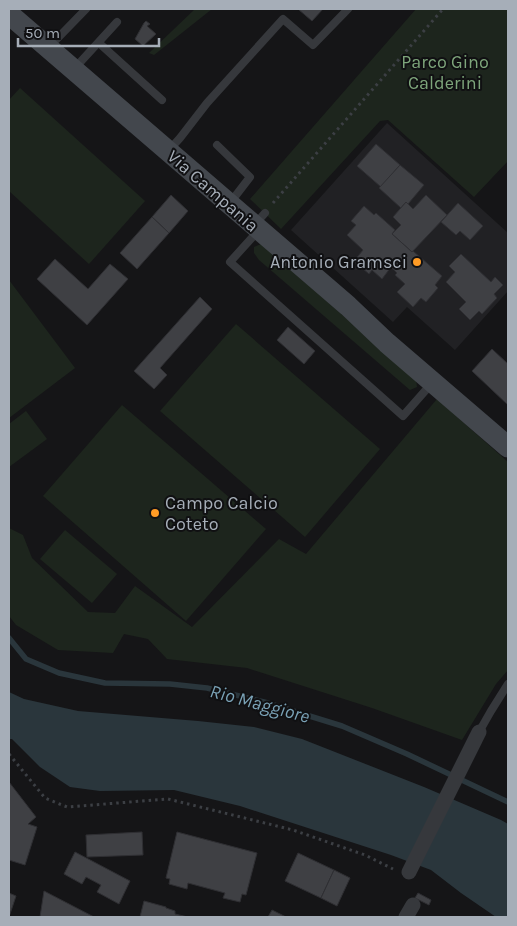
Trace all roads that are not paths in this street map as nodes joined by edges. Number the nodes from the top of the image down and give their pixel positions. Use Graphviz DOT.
graph roads {
  1 [pos="86,9"];
  2 [pos="348,9"];
  3 [pos="9,14"];
  4 [pos="118,22"];
  5 [pos="99,43"];
  6 [pos="49,48"];
  7 [pos="74,69"];
  8 [pos="162,100"];
  9 [pos="217,145"];
  10 [pos="168,151"];
  11 [pos="229,205"];
  12 [pos="259,223"];
  13 [pos="433,382"];
  14 [pos="508,447"];
  15 [pos="508,684"];
  16 [pos="479,732"];
  17 [pos="409,872"];
  1 -- 6 [label="lane"];
  2 -- 10 [label="lane"];
  3 -- 6 [label="street, Via Campania"];
  4 -- 5 [label="lane"];
  5 -- 7 [label="lane"];
  5 -- 8 [label="lane"];
  6 -- 7 [label="street, Via Campania"];
  7 -- 10 [label="street, Via Campania"];
  9 -- 11 [label="lane"];
  10 -- 11 [label="street, Via Campania"];
  11 -- 12 [label="street, Via Campania"];
  12 -- 13 [label="street, Via Campania"];
  12 -- 13 [label="lane"];
  13 -- 14 [label="street, Via Campania"];
  15 -- 16 [label="lane"];
  16 -- 17 [label="street"];
}
